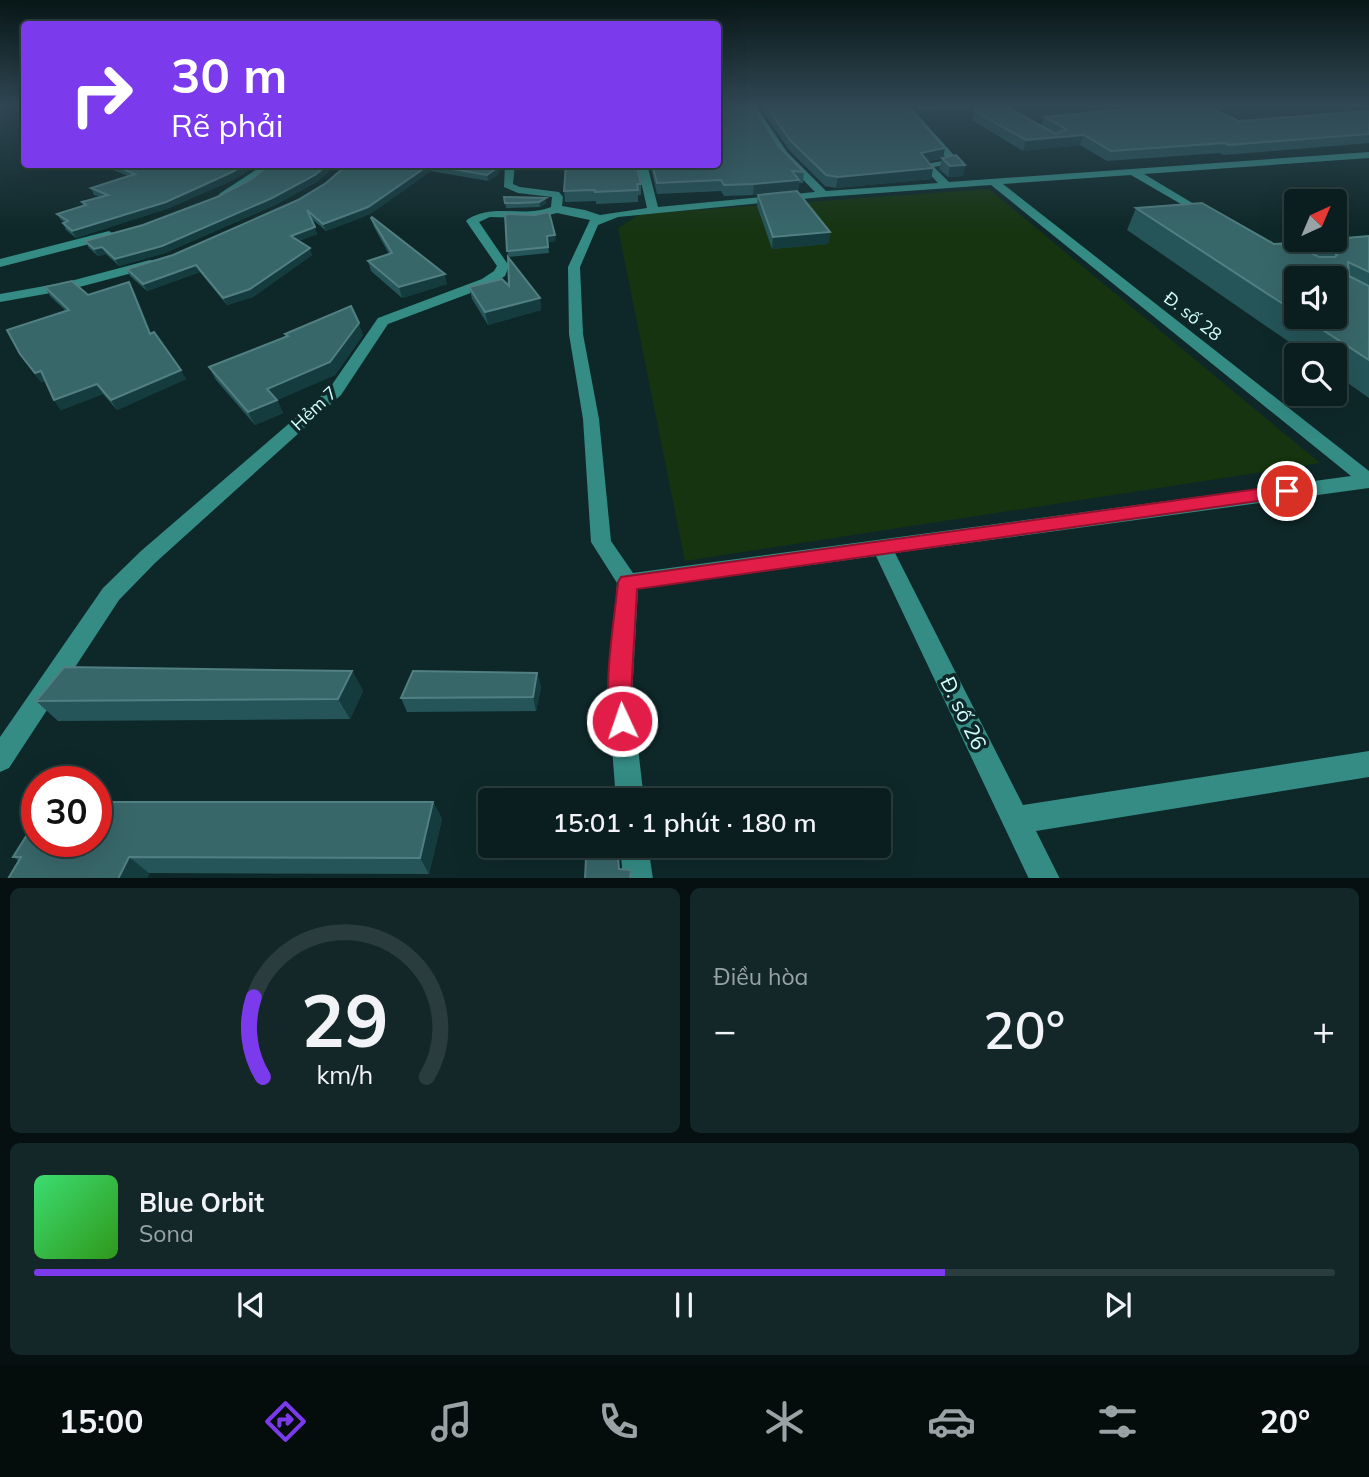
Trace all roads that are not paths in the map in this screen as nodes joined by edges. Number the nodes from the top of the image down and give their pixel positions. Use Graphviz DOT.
graph roads {
  1 [pos="778,147"];
  2 [pos="942,147"];
  3 [pos="1369,155"];
  4 [pos="266,168"];
  5 [pos="510,168"];
  6 [pos="643,168"];
  7 [pos="1133,172"];
  8 [pos="994,182"];
  9 [pos="947,186"];
  10 [pos="822,194"];
  11 [pos="211,201"];
  12 [pos="556,209"];
  13 [pos="653,211"];
  14 [pos="598,219"];
  15 [pos="1214,219"];
  16 [pos="118,233"];
  17 [pos="157,261"];
  18 [pos="0,263"];
  19 [pos="0,298"];
  20 [pos="1369,480"];
  21 [pos="882,547"];
  22 [pos="628,582"];
  23 [pos="0,759"];
  24 [pos="1369,764"];
  25 [pos="629,788"];
  26 [pos="1017,820"];
  27 [pos="636,858"];
  28 [pos="638,878"];
  29 [pos="1045,878"];
  1 -- 10 [label="street"];
  2 -- 9 [label="street"];
  3 -- 7 [label="street"];
  4 -- 11 [label="street"];
  5 -- 12 [label="street"];
  6 -- 13 [label="street"];
  7 -- 8 [label="street"];
  7 -- 15 [label="street"];
  8 -- 9 [label="street"];
  8 -- 20 [label="street, Đ. số 28"];
  9 -- 10 [label="street"];
  10 -- 13 [label="street"];
  12 -- 14 [label="street"];
  12 -- 23 [label="street, Hẻm 7"];
  13 -- 14 [label="street"];
  14 -- 22 [label="street"];
  16 -- 18 [label="street"];
  17 -- 19 [label="street"];
  20 -- 21 [label="street"];
  21 -- 22 [label="street"];
  21 -- 26 [label="street, Đ. số 26"];
  22 -- 25 [label="street"];
  24 -- 26 [label="street"];
  26 -- 29 [label="street, Đ. số 26"];
  27 -- 28 [label="street"];
}
